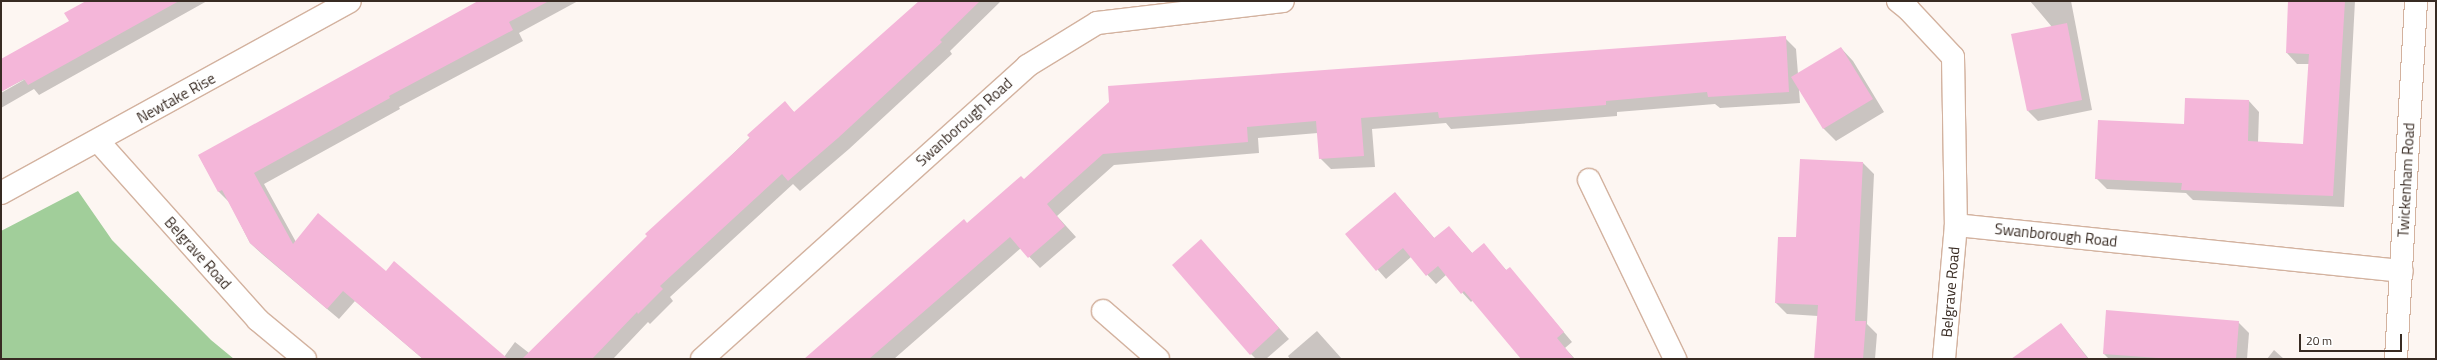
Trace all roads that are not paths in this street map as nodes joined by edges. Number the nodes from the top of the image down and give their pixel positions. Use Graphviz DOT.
graph roads {
  1 [pos="350,1"];
  2 [pos="1283,1"];
  3 [pos="1898,1"];
  4 [pos="2416,1"];
  5 [pos="98,141"];
  6 [pos="1589,180"];
  7 [pos="1,192"];
  8 [pos="1956,224"];
  9 [pos="2402,271"];
  10 [pos="1103,311"];
  11 [pos="305,359"];
  12 [pos="702,359"];
  13 [pos="1158,359"];
  14 [pos="1675,359"];
  15 [pos="1944,359"];
  16 [pos="2396,359"];
  1 -- 5 [label="street, Newtake Rise"];
  2 -- 12 [label="street, Swanborough Road"];
  3 -- 8 [label="street"];
  4 -- 9 [label="street, Twickenham Road"];
  5 -- 7 [label="street, Newtake Rise"];
  5 -- 11 [label="street, Belgrave Road"];
  6 -- 14 [label="street"];
  8 -- 9 [label="street, Swanborough Road"];
  8 -- 15 [label="street, Belgrave Road"];
  9 -- 16 [label="street, Twickenham Road"];
  10 -- 13 [label="street"];
}
